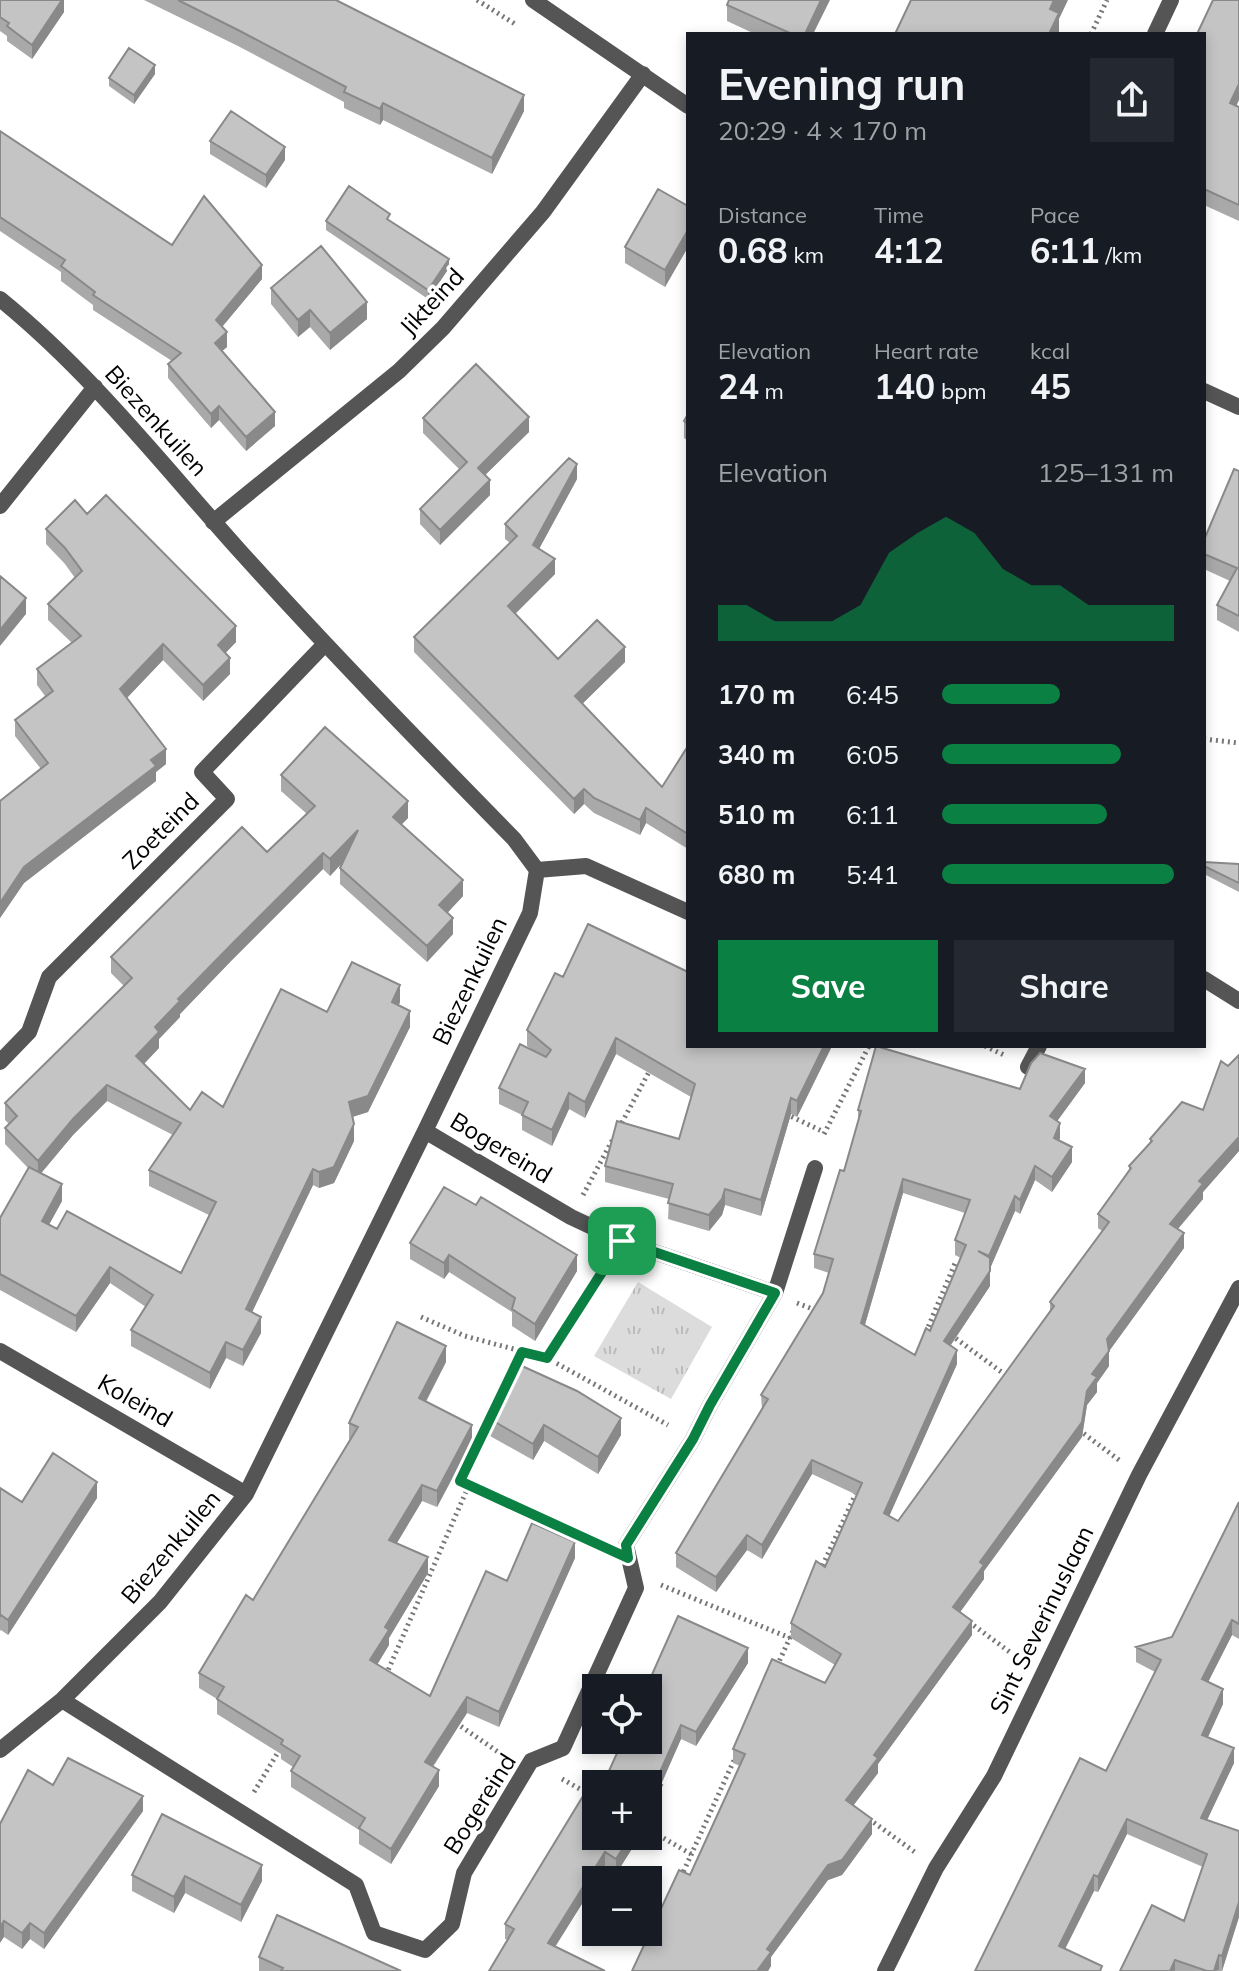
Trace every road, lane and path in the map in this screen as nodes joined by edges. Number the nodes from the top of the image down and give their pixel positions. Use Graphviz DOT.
graph roads {
  1 [pos="533,0"];
  2 [pos="1107,0"];
  3 [pos="1171,0"];
  4 [pos="1092,32"];
  5 [pos="1156,32"];
  6 [pos="643,74"];
  7 [pos="686,105"];
  8 [pos="0,299"];
  9 [pos="95,387"];
  10 [pos="1206,392"];
  11 [pos="1239,407"];
  12 [pos="0,506"];
  13 [pos="213,522"];
  14 [pos="324,645"];
  15 [pos="1206,739"];
  16 [pos="1239,743"];
  17 [pos="537,870"];
  18 [pos="686,911"];
  19 [pos="1206,980"];
  20 [pos="1239,1001"];
  21 [pos="868,1048"];
  22 [pos="1038,1048"];
  23 [pos="0,1062"];
  24 [pos="653,1065"];
  25 [pos="1028,1067"];
  26 [pos="783,1112"];
  27 [pos="425,1131"];
  28 [pos="824,1132"];
  29 [pos="815,1168"];
  30 [pos="571,1217"];
  31 [pos="622,1241"];
  32 [pos="956,1261"];
  33 [pos="1239,1288"];
  34 [pos="775,1293"];
  35 [pos="825,1314"];
  36 [pos="421,1317"];
  37 [pos="931,1320"];
  38 [pos="926,1334"];
  39 [pos="0,1351"];
  40 [pos="522,1352"];
  41 [pos="547,1358"];
  42 [pos="1017,1384"];
  43 [pos="1078,1430"];
  44 [pos="693,1439"];
  45 [pos="1139,1475"];
  46 [pos="860,1483"];
  47 [pos="469,1485"];
  48 [pos="246,1494"];
  49 [pos="841,1525"];
  50 [pos="854,1535"];
  51 [pos="630,1565"];
  52 [pos="815,1582"];
  53 [pos="967,1620"];
  54 [pos="796,1624"];
  55 [pos="790,1638"];
  56 [pos="375,1668"];
  57 [pos="386,1675"];
  58 [pos="1042,1676"];
  59 [pos="772,1677"];
  60 [pos="399,1684"];
  61 [pos="62,1700"];
  62 [pos="449,1719"];
  63 [pos="288,1737"];
  64 [pos="0,1750"];
  65 [pos="736,1756"];
  66 [pos="526,1771"];
  67 [pos="861,1812"];
  68 [pos="241,1813"];
  69 [pos="662,1837"];
  70 [pos="691,1854"];
  71 [pos="936,1868"];
  72 [pos="679,1880"];
  73 [pos="885,1971"];
  1 -- 6 [label="street"];
  2 -- 4 [label="path"];
  3 -- 5 [label="street"];
  6 -- 7 [label="street"];
  6 -- 13 [label="street, Jikteind"];
  8 -- 9 [label="street, Biezenkuilen"];
  9 -- 12 [label="street"];
  9 -- 13 [label="street, Biezenkuilen"];
  10 -- 11 [label="street"];
  13 -- 14 [label="street, Biezenkuilen"];
  14 -- 17 [label="street, Biezenkuilen"];
  14 -- 23 [label="street, Zoeteind"];
  15 -- 16 [label="path"];
  17 -- 18 [label="street"];
  17 -- 27 [label="street, Biezenkuilen"];
  19 -- 20 [label="street"];
  21 -- 28 [label="path"];
  22 -- 25 [label="street"];
  24 -- 30 [label="path"];
  26 -- 28 [label="path"];
  27 -- 30 [label="street, Bogereind"];
  27 -- 48 [label="street, Biezenkuilen"];
  28 -- 29 [label="path"];
  29 -- 34 [label="street, Bogereind"];
  30 -- 31 [label="street, Bogereind"];
  31 -- 34 [label="street, Bogereind"];
  31 -- 41 [label="path"];
  32 -- 37 [label="path"];
  33 -- 45 [label="street, Sint Severinuslaan"];
  34 -- 35 [label="path"];
  34 -- 44 [label="street, Bogereind"];
  36 -- 40 [label="path"];
  37 -- 38 [label="path"];
  37 -- 42 [label="path"];
  39 -- 48 [label="street, Koleind"];
  40 -- 41 [label="path"];
  40 -- 47 [label="path"];
  41 -- 44 [label="path"];
  43 -- 45 [label="path"];
  44 -- 51 [label="street, Bogereind"];
  45 -- 58 [label="street, Sint Severinuslaan"];
  46 -- 49 [label="path"];
  47 -- 51 [label="path"];
  47 -- 57 [label="path"];
  48 -- 61 [label="street, Biezenkuilen"];
  49 -- 50 [label="path"];
  49 -- 52 [label="path"];
  51 -- 55 [label="path"];
  51 -- 66 [label="street, Bogereind"];
  53 -- 58 [label="path"];
  54 -- 55 [label="path"];
  55 -- 59 [label="path"];
  56 -- 57 [label="path"];
  57 -- 60 [label="path"];
  58 -- 71 [label="street, Sint Severinuslaan"];
  61 -- 64 [label="street, Biezenkuilen"];
  61 -- 68 [label="street, Bogereind"];
  62 -- 66 [label="path"];
  63 -- 68 [label="path"];
  65 -- 70 [label="path"];
  66 -- 68 [label="street, Bogereind"];
  67 -- 71 [label="path"];
  69 -- 70 [label="path"];
  70 -- 72 [label="path"];
  71 -- 73 [label="street, Sint Severinuslaan"];
}
